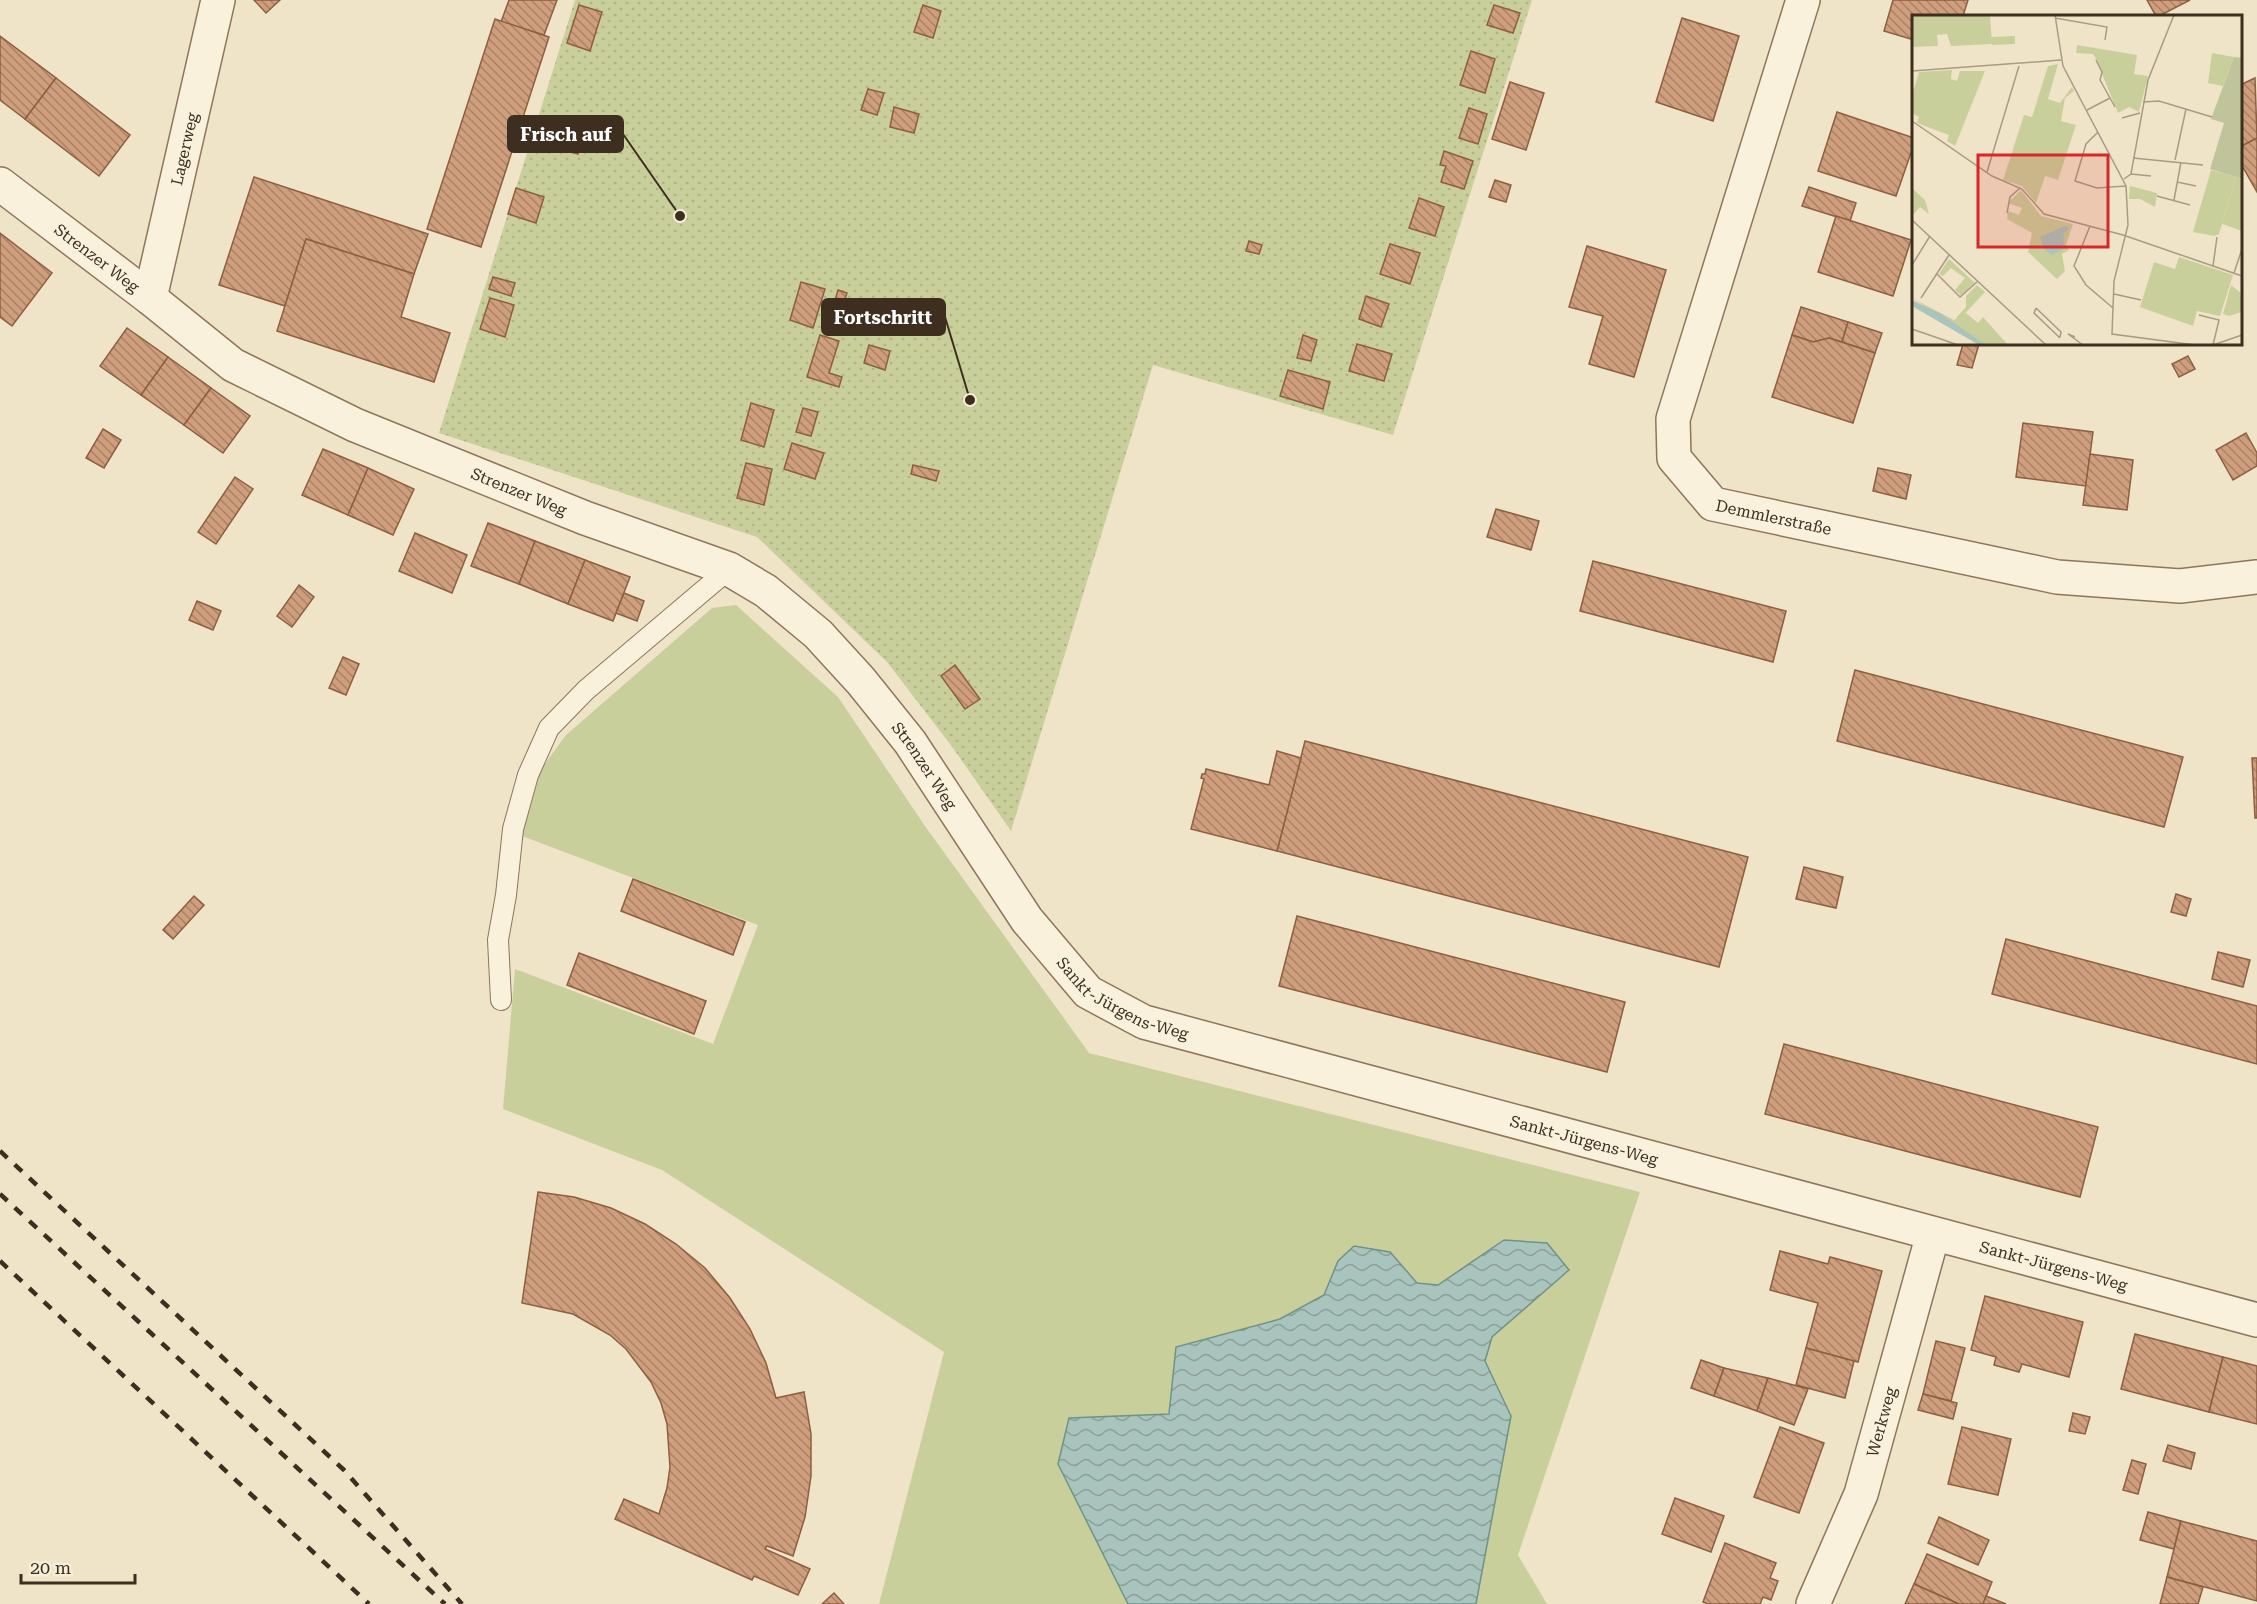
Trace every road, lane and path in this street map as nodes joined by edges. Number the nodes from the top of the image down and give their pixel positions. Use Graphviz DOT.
graph roads {
  1 [pos="218,0"];
  2 [pos="1803,0"];
  3 [pos="0,184"];
  4 [pos="150,298"];
  5 [pos="729,568"];
  6 [pos="2257,577"];
  7 [pos="980,851"];
  8 [pos="501,1000"];
  9 [pos="1933,1234"];
  10 [pos="2257,1320"];
  11 [pos="1813,1604"];
  1 -- 4 [label="street, Lagerweg"];
  2 -- 6 [label="street, Demmlerstraße"];
  3 -- 4 [label="street, Strenzer Weg"];
  4 -- 5 [label="street, Strenzer Weg"];
  5 -- 7 [label="street, Strenzer Weg"];
  5 -- 8 [label="lane"];
  7 -- 9 [label="street, Sankt-Jürgens-Weg"];
  9 -- 10 [label="street, Sankt-Jürgens-Weg"];
  9 -- 11 [label="street, Werkweg"];
}
